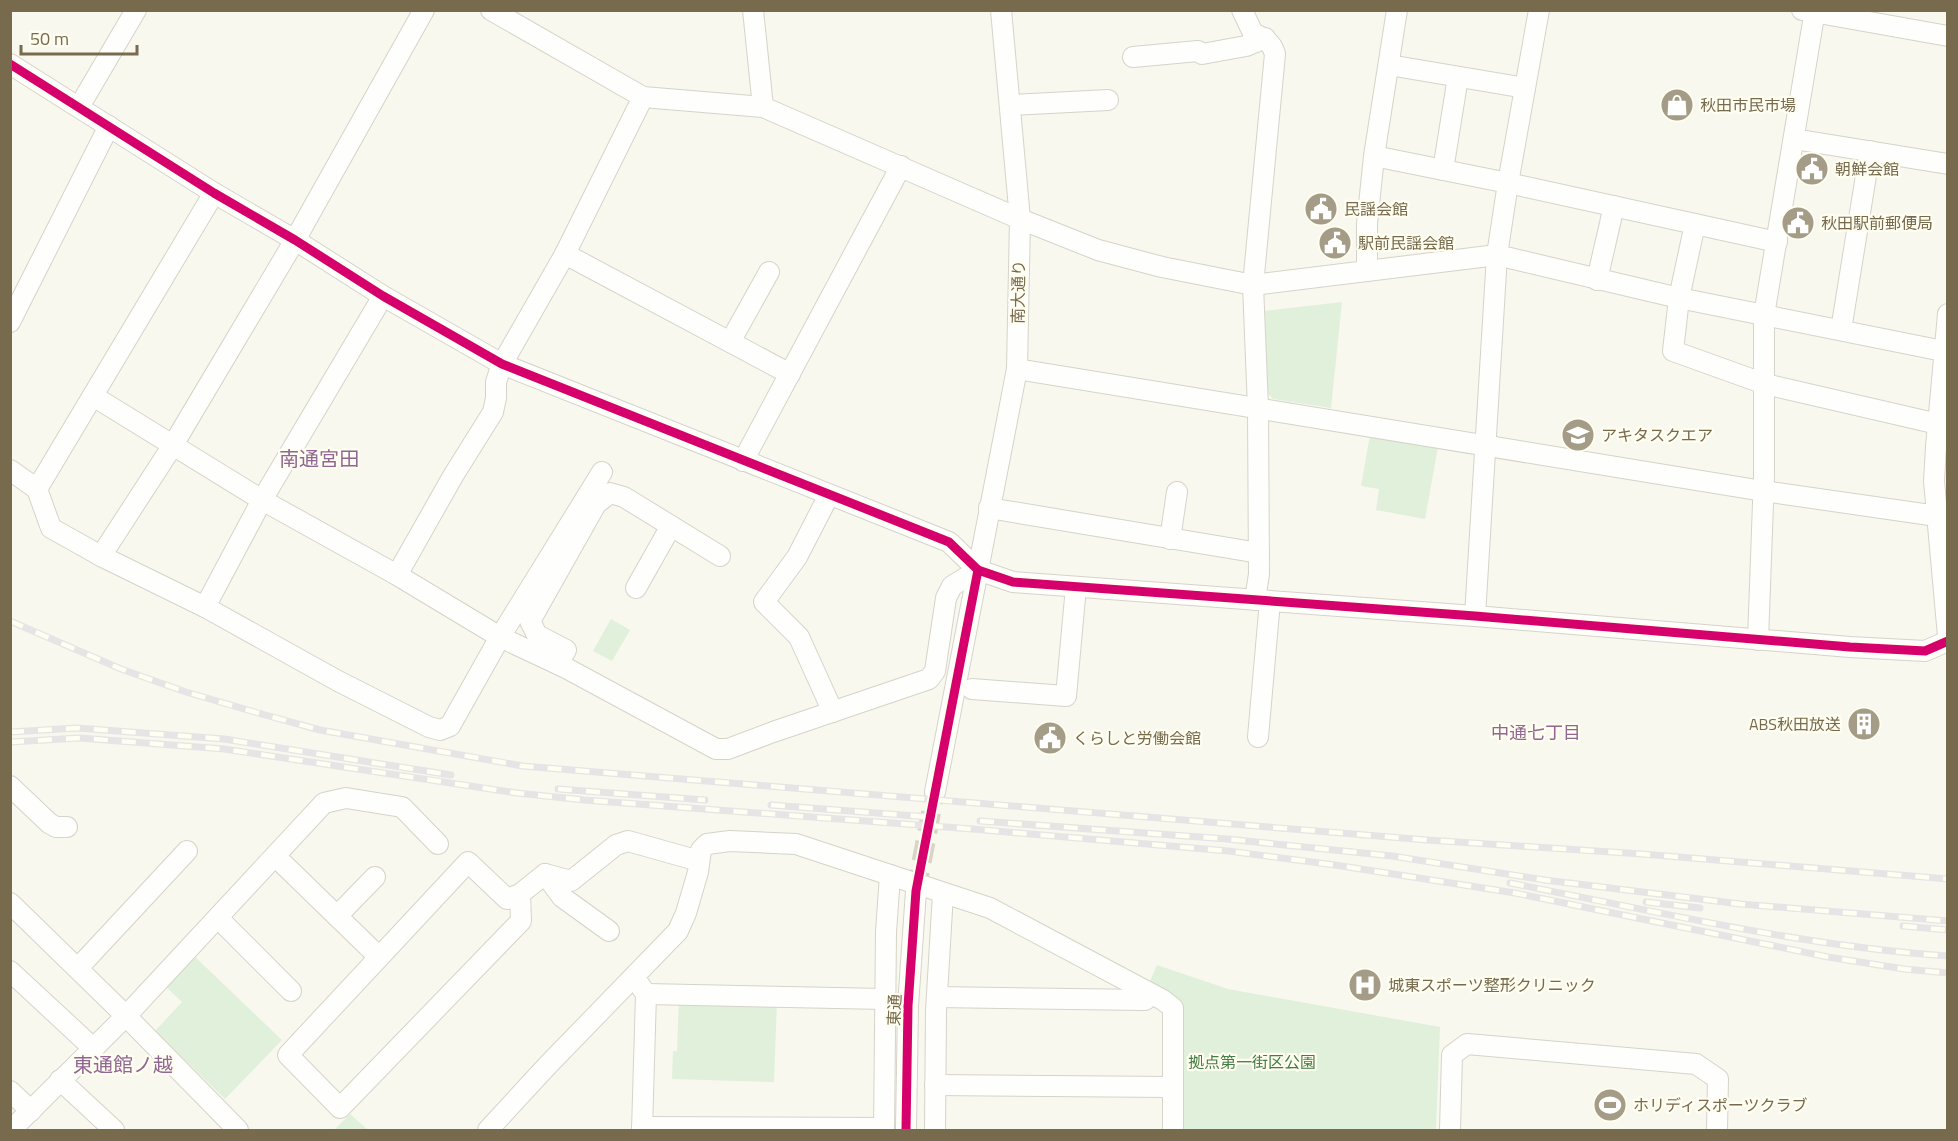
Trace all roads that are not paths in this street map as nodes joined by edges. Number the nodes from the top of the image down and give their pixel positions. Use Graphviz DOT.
graph roads {
  1 [pos="136,10"];
  2 [pos="424,10"];
  3 [pos="491,10"];
  4 [pos="753,10"];
  5 [pos="1001,10"];
  6 [pos="1242,10"];
  7 [pos="1397,10"];
  8 [pos="1539,10"];
  9 [pos="1811,11"];
  10 [pos="1947,36"];
  11 [pos="1264,38"];
  12 [pos="1133,57"];
  13 [pos="10,64"];
  14 [pos="1389,64"];
  15 [pos="1458,77"];
  16 [pos="1525,88"];
  17 [pos="643,97"];
  18 [pos="1108,100"];
  19 [pos="1010,105"];
  20 [pos="763,107"];
  21 [pos="79,108"];
  22 [pos="109,126"];
  23 [pos="1794,139"];
  24 [pos="1870,151"];
  25 [pos="1374,156"];
  26 [pos="1947,164"];
  27 [pos="900,166"];
  28 [pos="1443,170"];
  29 [pos="1508,183"];
  30 [pos="214,193"];
  31 [pos="1614,206"];
  32 [pos="1020,219"];
  33 [pos="1695,224"];
  34 [pos="295,240"];
  35 [pos="1777,242"];
  36 [pos="565,254"];
  37 [pos="1497,255"];
  38 [pos="1368,271"];
  39 [pos="769,272"];
  40 [pos="1597,280"];
  41 [pos="1253,285"];
  42 [pos="383,297"];
  43 [pos="1679,298"];
  44 [pos="1764,315"];
  45 [pos="1947,315"];
  46 [pos="10,322"];
  47 [pos="1842,330"];
  48 [pos="730,342"];
  49 [pos="1943,351"];
  50 [pos="502,364"];
  51 [pos="1017,369"];
  52 [pos="790,374"];
  53 [pos="1765,384"];
  54 [pos="93,396"];
  55 [pos="1258,408"];
  56 [pos="1938,424"];
  57 [pos="173,445"];
  58 [pos="1486,445"];
  59 [pos="743,461"];
  60 [pos="10,470"];
  61 [pos="602,472"];
  62 [pos="37,489"];
  63 [pos="1763,491"];
  64 [pos="1177,492"];
  65 [pos="829,495"];
  66 [pos="262,500"];
  67 [pos="989,508"];
  68 [pos="1937,516"];
  69 [pos="671,526"];
  70 [pos="1170,539"];
  71 [pos="1259,553"];
  72 [pos="101,556"];
  73 [pos="720,556"];
  74 [pos="978,570"];
  75 [pos="397,575"];
  76 [pos="1076,587"];
  77 [pos="636,588"];
  78 [pos="1262,601"];
  79 [pos="205,607"];
  80 [pos="1475,616"];
  81 [pos="1947,636"];
  82 [pos="500,637"];
  83 [pos="1758,640"];
  84 [pos="1947,641"];
  85 [pos="558,664"];
  86 [pos="972,689"];
  87 [pos="832,712"];
  88 [pos="1258,738"];
  89 [pos="10,786"];
  90 [pos="935,792"];
  91 [pos="67,827"];
  92 [pos="438,844"];
  93 [pos="187,851"];
  94 [pos="275,856"];
  95 [pos="699,861"];
  96 [pos="546,874"];
  97 [pos="890,875"];
  98 [pos="375,877"];
  99 [pos="916,891"];
  100 [pos="943,893"];
  101 [pos="520,894"];
  102 [pos="10,903"];
  103 [pos="337,916"];
  104 [pos="218,918"];
  105 [pos="609,931"];
  106 [pos="379,957"];
  107 [pos="78,968"];
  108 [pos="10,971"];
  109 [pos="635,977"];
  110 [pos="291,991"];
  111 [pos="1148,992"];
  112 [pos="646,994"];
  113 [pos="937,997"];
  114 [pos="885,999"];
  115 [pos="126,1016"];
  116 [pos="94,1048"];
  117 [pos="60,1080"];
  118 [pos="935,1085"];
  119 [pos="1173,1087"];
  120 [pos="10,1091"];
  121 [pos="31,1111"];
  122 [pos="642,1129"];
  123 [pos="884,1129"];
  124 [pos="12,1131"];
  125 [pos="114,1131"];
  126 [pos="238,1131"];
  127 [pos="488,1131"];
  128 [pos="906,1131"];
  129 [pos="935,1131"];
  130 [pos="1173,1131"];
  131 [pos="1450,1131"];
  132 [pos="1717,1131"];
  1 -- 21 [label="street"];
  2 -- 34 [label="street"];
  3 -- 17 [label="street"];
  4 -- 20 [label="street"];
  5 -- 19 [label="street, 南大通り"];
  6 -- 11 [label="street"];
  7 -- 14 [label="street"];
  8 -- 16 [label="street"];
  9 -- 10 [label="street"];
  9 -- 23 [label="street"];
  11 -- 12 [label="street"];
  11 -- 41 [label="street"];
  13 -- 21 [label="street"];
  14 -- 15 [label="street"];
  14 -- 25 [label="street"];
  15 -- 16 [label="street"];
  15 -- 28 [label="street"];
  16 -- 29 [label="street"];
  17 -- 20 [label="street"];
  17 -- 36 [label="street"];
  18 -- 19 [label="street"];
  19 -- 32 [label="street, 南大通り"];
  20 -- 27 [label="street"];
  21 -- 22 [label="street"];
  22 -- 30 [label="street"];
  22 -- 46 [label="street"];
  23 -- 24 [label="street"];
  23 -- 35 [label="street"];
  24 -- 26 [label="street"];
  24 -- 47 [label="street"];
  25 -- 28 [label="street"];
  25 -- 38 [label="street"];
  27 -- 32 [label="street"];
  27 -- 52 [label="street"];
  28 -- 29 [label="street"];
  29 -- 31 [label="street"];
  29 -- 37 [label="street"];
  30 -- 34 [label="street"];
  30 -- 54 [label="street"];
  31 -- 33 [label="street"];
  31 -- 40 [label="street"];
  32 -- 41 [label="street"];
  32 -- 51 [label="street, 南大通り"];
  33 -- 35 [label="street"];
  33 -- 43 [label="street"];
  34 -- 42 [label="street"];
  34 -- 57 [label="street"];
  35 -- 44 [label="street"];
  36 -- 48 [label="street"];
  36 -- 50 [label="street"];
  37 -- 38 [label="street"];
  37 -- 40 [label="street"];
  37 -- 58 [label="street"];
  38 -- 41 [label="street"];
  39 -- 48 [label="street"];
  40 -- 43 [label="street"];
  41 -- 55 [label="street"];
  42 -- 50 [label="street"];
  42 -- 66 [label="street"];
  43 -- 44 [label="street"];
  43 -- 53 [label="street"];
  44 -- 47 [label="street"];
  44 -- 53 [label="street"];
  45 -- 49 [label="street"];
  47 -- 49 [label="street"];
  48 -- 52 [label="street"];
  49 -- 56 [label="street"];
  50 -- 59 [label="street"];
  50 -- 75 [label="street"];
  51 -- 55 [label="street"];
  51 -- 67 [label="street, 南大通り"];
  52 -- 59 [label="street"];
  53 -- 56 [label="street"];
  53 -- 63 [label="street"];
  54 -- 57 [label="street"];
  54 -- 62 [label="street"];
  55 -- 58 [label="street"];
  55 -- 71 [label="street"];
  56 -- 68 [label="street"];
  57 -- 66 [label="street"];
  57 -- 72 [label="street"];
  58 -- 63 [label="street"];
  58 -- 80 [label="street"];
  59 -- 65 [label="street"];
  60 -- 62 [label="street"];
  61 -- 82 [label="street"];
  62 -- 72 [label="street"];
  63 -- 68 [label="street"];
  63 -- 83 [label="street"];
  64 -- 70 [label="street"];
  65 -- 74 [label="street"];
  65 -- 87 [label="street"];
  66 -- 75 [label="street"];
  66 -- 79 [label="street"];
  67 -- 70 [label="street"];
  67 -- 74 [label="street, 南大通り"];
  68 -- 81 [label="street"];
  69 -- 73 [label="street"];
  69 -- 77 [label="street"];
  69 -- 85 [label="street"];
  70 -- 71 [label="street"];
  71 -- 78 [label="street"];
  72 -- 79 [label="street"];
  74 -- 76 [label="street"];
  74 -- 87 [label="street"];
  74 -- 90 [label="street"];
  75 -- 82 [label="street"];
  76 -- 78 [label="street"];
  76 -- 86 [label="street"];
  78 -- 80 [label="street"];
  78 -- 88 [label="street"];
  79 -- 82 [label="street"];
  80 -- 83 [label="street"];
  82 -- 85 [label="street"];
  83 -- 84 [label="street"];
  85 -- 87 [label="street"];
  89 -- 91 [label="street"];
  92 -- 94 [label="street"];
  93 -- 107 [label="street"];
  94 -- 103 [label="street"];
  94 -- 104 [label="street"];
  95 -- 96 [label="street"];
  95 -- 97 [label="street"];
  95 -- 109 [label="street"];
  96 -- 101 [label="street"];
  96 -- 105 [label="street"];
  97 -- 100 [label="street"];
  97 -- 114 [label="street"];
  98 -- 103 [label="street"];
  99 -- 128 [label="street, 東通"];
  100 -- 111 [label="street"];
  100 -- 113 [label="street"];
  101 -- 106 [label="street"];
  101 -- 106 [label="street"];
  102 -- 107 [label="street"];
  103 -- 106 [label="street"];
  104 -- 110 [label="street"];
  104 -- 115 [label="street"];
  107 -- 115 [label="street"];
  108 -- 116 [label="street"];
  109 -- 112 [label="street"];
  109 -- 127 [label="street"];
  111 -- 113 [label="street"];
  111 -- 119 [label="street"];
  112 -- 114 [label="street"];
  112 -- 122 [label="street"];
  113 -- 118 [label="street"];
  114 -- 123 [label="street"];
  115 -- 116 [label="street"];
  115 -- 126 [label="street"];
  116 -- 117 [label="street"];
  117 -- 121 [label="street"];
  117 -- 125 [label="street"];
  118 -- 119 [label="street"];
  118 -- 129 [label="street"];
  119 -- 130 [label="street"];
  120 -- 121 [label="street"];
  121 -- 124 [label="street"];
  122 -- 123 [label="street"];
  131 -- 132 [label="street"];
}
